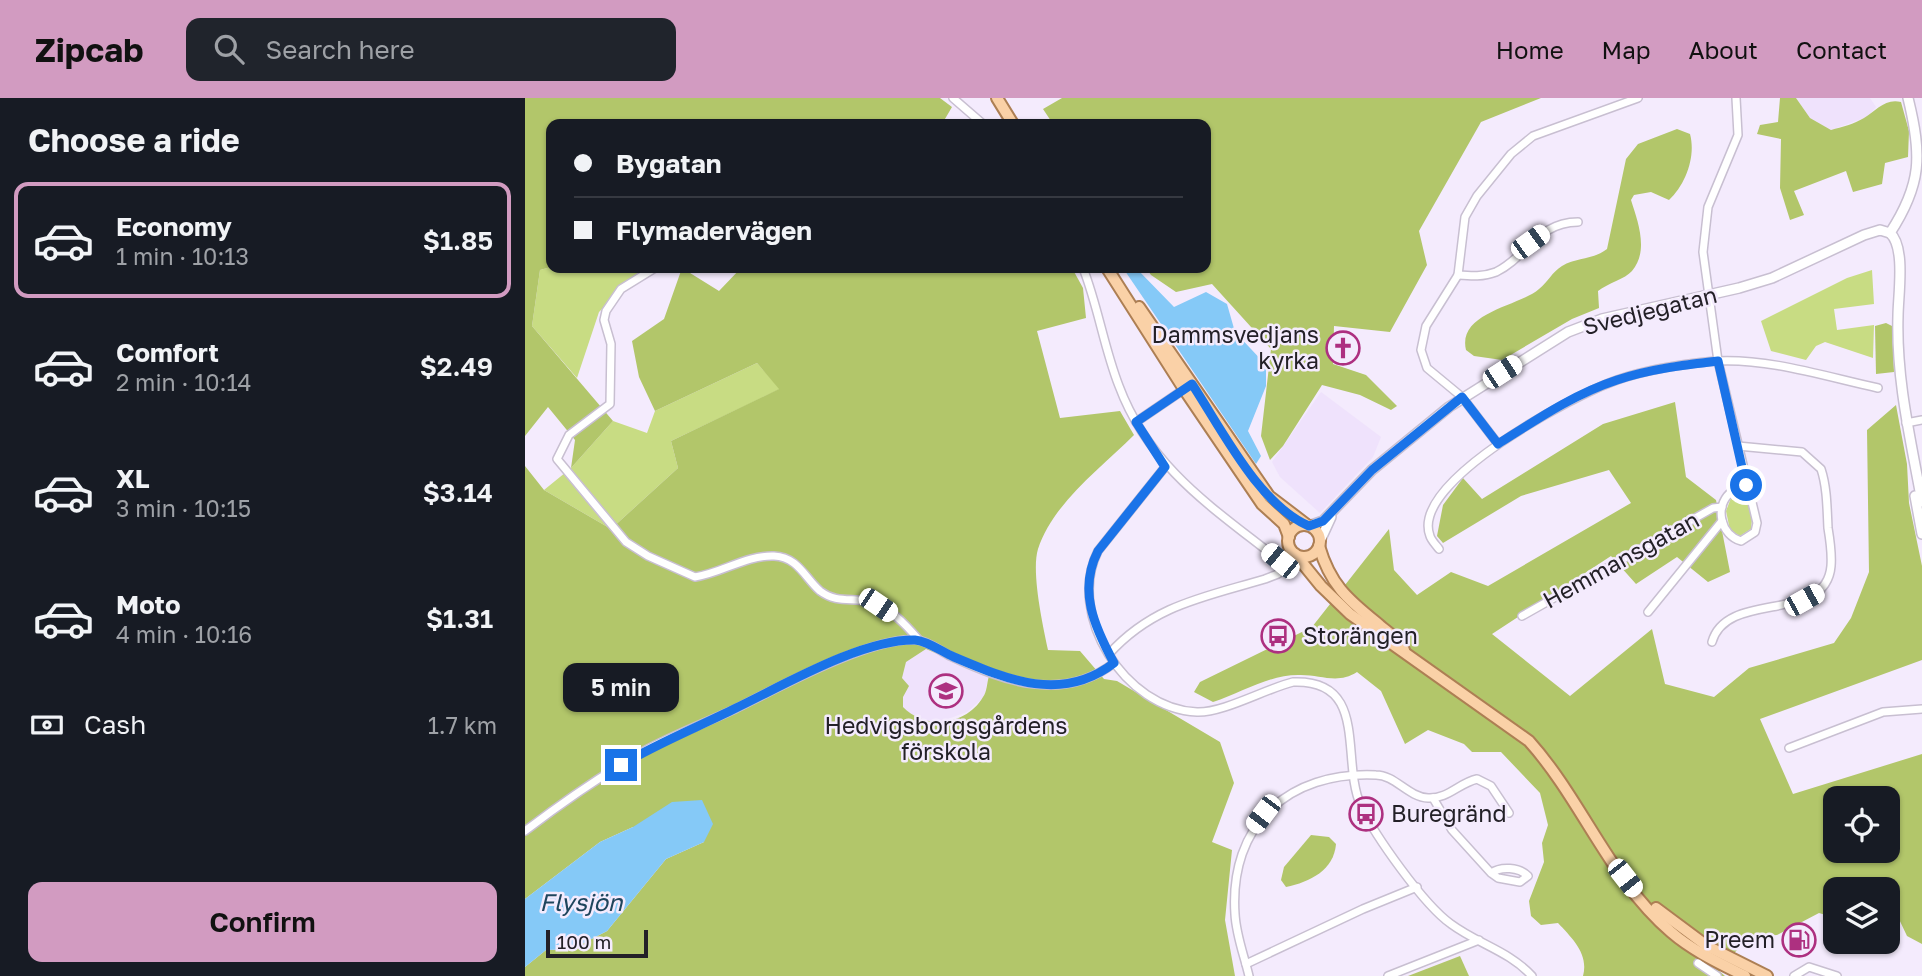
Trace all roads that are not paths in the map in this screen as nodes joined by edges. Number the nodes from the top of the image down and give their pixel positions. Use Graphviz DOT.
graph roads {
  1 [pos="953,98"];
  2 [pos="997,98"];
  3 [pos="1638,98"];
  4 [pos="1736,98"];
  5 [pos="1908,98"];
  6 [pos="977,119"];
  7 [pos="1010,119"];
  8 [pos="1578,222"];
  9 [pos="1890,233"];
  10 [pos="647,273"];
  11 [pos="1085,273"];
  12 [pos="1110,273"];
  13 [pos="1115,273"];
  14 [pos="1458,275"];
  15 [pos="1708,298"];
  16 [pos="1718,361"];
  17 [pos="1188,386"];
  18 [pos="1878,388"];
  19 [pos="1462,397"];
  20 [pos="1922,420"];
  21 [pos="1136,422"];
  22 [pos="1906,423"];
  23 [pos="1498,444"];
  24 [pos="1738,446"];
  25 [pos="1165,467"];
  26 [pos="1913,467"];
  27 [pos="1746,485"];
  28 [pos="1922,502"];
  29 [pos="1722,507"];
  30 [pos="1333,512"];
  31 [pos="1722,521"];
  32 [pos="1308,525"];
  33 [pos="1922,534"];
  34 [pos="1289,537"];
  35 [pos="1320,543"];
  36 [pos="1439,549"];
  37 [pos="1295,554"];
  38 [pos="1648,612"];
  39 [pos="1522,616"];
  40 [pos="919,640"];
  41 [pos="1712,642"];
  42 [pos="1404,650"];
  43 [pos="1109,654"];
  44 [pos="1114,663"];
  45 [pos="1922,709"];
  46 [pos="1789,748"];
  47 [pos="1351,776"];
  48 [pos="1433,798"];
  49 [pos="1509,813"];
  50 [pos="525,831"];
  51 [pos="1491,873"];
  52 [pos="1417,887"];
  53 [pos="1636,893"];
  54 [pos="1479,940"];
  55 [pos="1698,962"];
  56 [pos="1246,964"];
  57 [pos="1814,967"];
  58 [pos="1249,976"];
  59 [pos="1388,976"];
  60 [pos="1532,976"];
  61 [pos="1717,976"];
  62 [pos="1745,976"];
  63 [pos="1767,976"];
  64 [pos="1794,976"];
  65 [pos="1806,976"];
  66 [pos="1837,976"];
  1 -- 6 [label="street"];
  2 -- 7 [label="main road"];
  3 -- 14 [label="street"];
  4 -- 15 [label="street"];
  5 -- 9 [label="street"];
  8 -- 14 [label="street"];
  9 -- 15 [label="street, Svedjegatan"];
  9 -- 22 [label="street"];
  10 -- 40 [label="street"];
  11 -- 21 [label="street"];
  12 -- 17 [label="main road"];
  13 -- 17 [label="main road"];
  14 -- 19 [label="street"];
  15 -- 16 [label="street"];
  15 -- 19 [label="street, Svedjegatan"];
  16 -- 18 [label="street"];
  16 -- 23 [label="street"];
  16 -- 24 [label="street"];
  17 -- 21 [label="street"];
  17 -- 32 [label="main road"];
  17 -- 34 [label="main road"];
  19 -- 23 [label="street"];
  19 -- 30 [label="street, Svedjegatan"];
  20 -- 22 [label="street"];
  21 -- 25 [label="street"];
  22 -- 26 [label="street"];
  23 -- 36 [label="street"];
  24 -- 27 [label="street"];
  24 -- 41 [label="street"];
  25 -- 43 [label="street"];
  25 -- 43 [label="street"];
  26 -- 28 [label="street"];
  26 -- 33 [label="street"];
  27 -- 29 [label="street, Hemmansgatan"];
  27 -- 31 [label="street"];
  29 -- 31 [label="street"];
  29 -- 39 [label="street, Hemmansgatan"];
  30 -- 32 [label="street, Svedjegatan"];
  30 -- 35 [label="street, Svedjegatan"];
  31 -- 38 [label="street"];
  32 -- 34 [label="main road"];
  32 -- 35 [label="main road"];
  34 -- 37 [label="main road"];
  35 -- 37 [label="main road"];
  35 -- 42 [label="main road"];
  37 -- 42 [label="main road"];
  40 -- 44 [label="street"];
  40 -- 50 [label="street"];
  42 -- 53 [label="main road"];
  43 -- 44 [label="street"];
  44 -- 47 [label="street"];
  45 -- 46 [label="street"];
  47 -- 48 [label="street"];
  47 -- 52 [label="street"];
  47 -- 56 [label="street"];
  48 -- 49 [label="street"];
  48 -- 51 [label="street"];
  52 -- 54 [label="street"];
  52 -- 56 [label="street"];
  53 -- 62 [label="main road"];
  53 -- 63 [label="main road"];
  54 -- 59 [label="street"];
  54 -- 60 [label="street"];
  55 -- 61 [label="street"];
  56 -- 58 [label="street"];
  57 -- 64 [label="street"];
  57 -- 65 [label="street"];
  57 -- 66 [label="street"];
}
